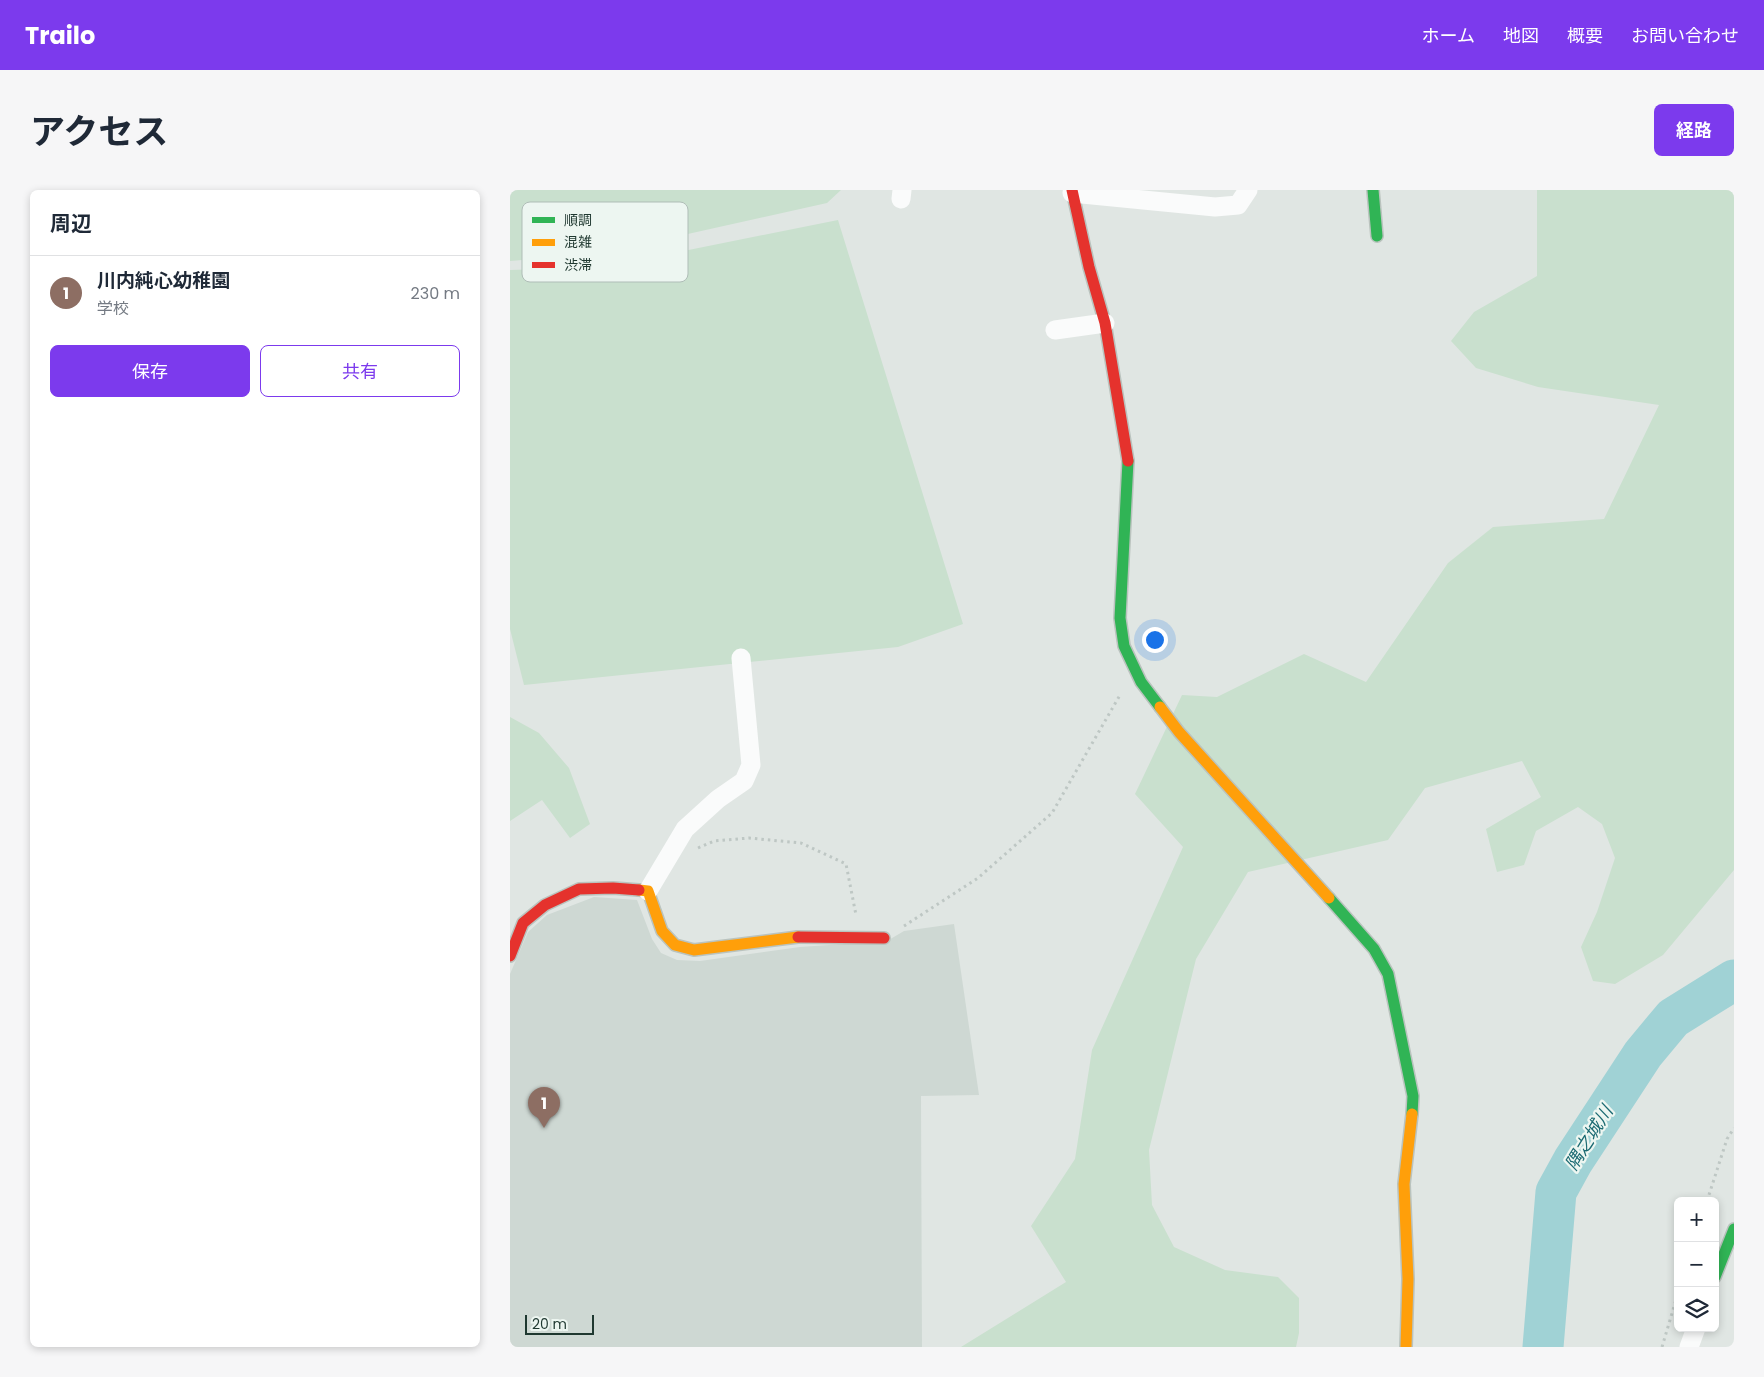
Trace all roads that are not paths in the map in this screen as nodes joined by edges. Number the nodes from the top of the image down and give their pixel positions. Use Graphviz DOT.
graph roads {
  1 [pos="1248,190"];
  2 [pos="1373,190"];
  3 [pos="1072,191"];
  4 [pos="1377,236"];
  5 [pos="1106,323"];
  6 [pos="1055,330"];
  7 [pos="741,658"];
  8 [pos="648,891"];
  9 [pos="884,938"];
  10 [pos="510,956"];
  11 [pos="1734,1229"];
  12 [pos="1719,1267"];
  13 [pos="1695,1332"];
  14 [pos="1406,1347"];
  15 [pos="1689,1347"];
  1 -- 3 [label="street"];
  2 -- 4 [label="street"];
  3 -- 5 [label="street"];
  5 -- 6 [label="street"];
  5 -- 14 [label="street"];
  7 -- 8 [label="street"];
  8 -- 9 [label="street"];
  8 -- 10 [label="street"];
  11 -- 12 [label="street"];
  13 -- 15 [label="street"];
}
